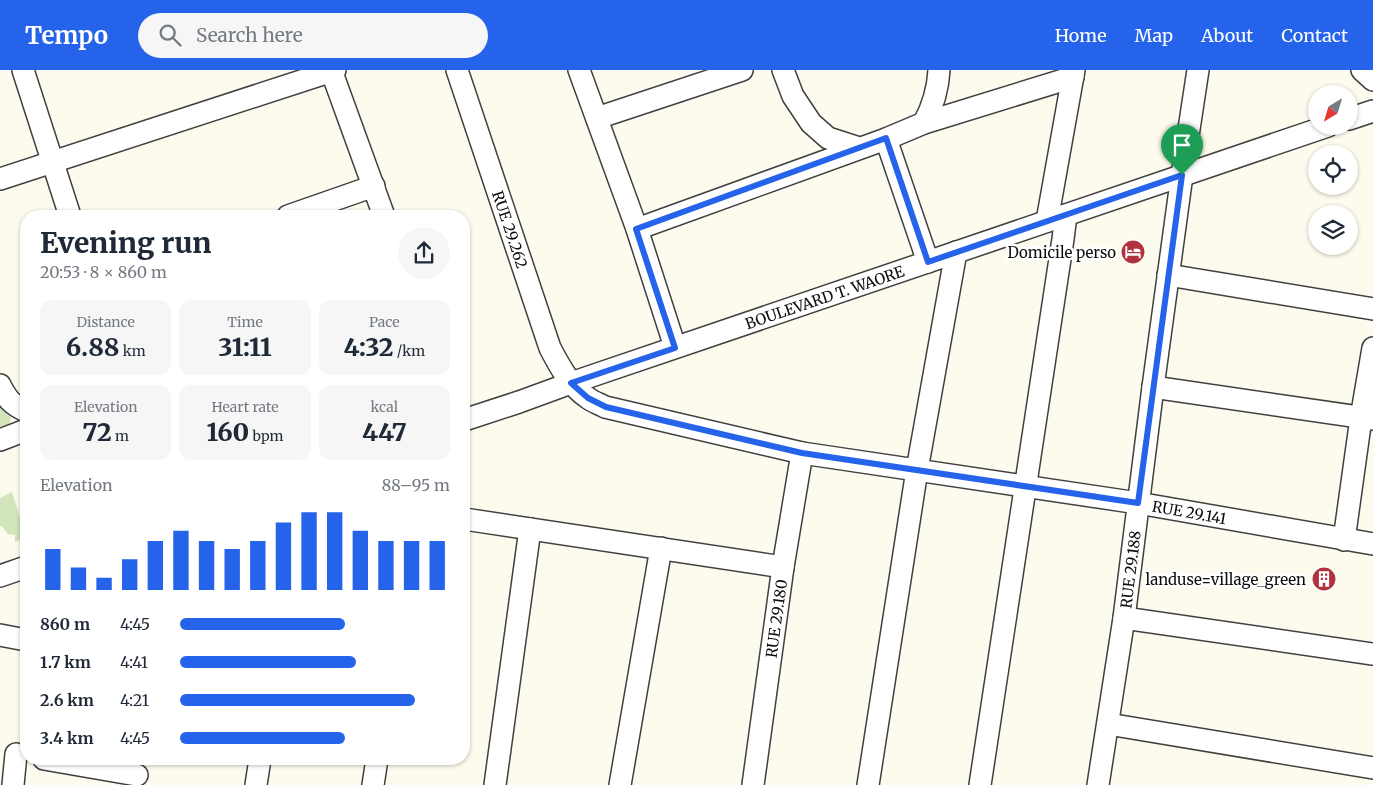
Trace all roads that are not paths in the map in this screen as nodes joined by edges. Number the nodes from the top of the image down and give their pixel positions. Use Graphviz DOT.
graph roads {
  1 [pos="23,70"];
  2 [pos="333,70"];
  3 [pos="457,70"];
  4 [pos="580,70"];
  5 [pos="742,70"];
  6 [pos="783,70"];
  7 [pos="939,70"];
  8 [pos="1198,70"];
  9 [pos="1362,70"];
  10 [pos="1073,73"];
  11 [pos="1373,80"];
  12 [pos="1373,111"];
  13 [pos="1358,116"];
  14 [pos="598,118"];
  15 [pos="924,123"];
  16 [pos="1308,133"];
  17 [pos="886,138"];
  18 [pos="859,148"];
  19 [pos="52,161"];
  20 [pos="1182,175"];
  21 [pos="0,179"];
  22 [pos="374,186"];
  23 [pos="68,210"];
  24 [pos="305,210"];
  25 [pos="382,210"];
  26 [pos="1056,218"];
  27 [pos="636,229"];
  28 [pos="956,252"];
  29 [pos="928,262"];
  30 [pos="1168,275"];
  31 [pos="1373,309"];
  32 [pos="675,348"];
  33 [pos="1373,348"];
  34 [pos="571,383"];
  35 [pos="0,385"];
  36 [pos="1153,387"];
  37 [pos="20,408"];
  38 [pos="470,418"];
  39 [pos="1367,418"];
  40 [pos="20,432"];
  41 [pos="0,440"];
  42 [pos="802,453"];
  43 [pos="917,470"];
  44 [pos="1025,486"];
  45 [pos="1138,503"];
  46 [pos="470,520"];
  47 [pos="530,529"];
  48 [pos="1344,540"];
  49 [pos="1373,544"];
  50 [pos="661,548"];
  51 [pos="783,567"];
  52 [pos="20,569"];
  53 [pos="0,576"];
  54 [pos="1124,618"];
  55 [pos="0,635"];
  56 [pos="20,639"];
  57 [pos="1373,654"];
  58 [pos="1108,724"];
  59 [pos="14,754"];
  60 [pos="84,765"];
  61 [pos="259,765"];
  62 [pos="376,765"];
  63 [pos="1373,768"];
  64 [pos="137,773"];
  65 [pos="12,785"];
  66 [pos="256,785"];
  67 [pos="373,785"];
  68 [pos="495,785"];
  69 [pos="620,785"];
  70 [pos="756,785"];
  71 [pos="868,785"];
  72 [pos="980,785"];
  73 [pos="1098,785"];
  1 -- 19 [label="street"];
  2 -- 19 [label="street"];
  2 -- 22 [label="street"];
  3 -- 34 [label="street, RUE 29.262"];
  4 -- 14 [label="street"];
  5 -- 14 [label="street"];
  6 -- 18 [label="street"];
  7 -- 15 [label="street"];
  8 -- 20 [label="street, RUE 29.188"];
  9 -- 11 [label="street"];
  10 -- 15 [label="street"];
  10 -- 26 [label="street"];
  12 -- 13 [label="street"];
  14 -- 27 [label="street"];
  15 -- 17 [label="street"];
  16 -- 20 [label="street, BOULEVARD T. WAORE"];
  17 -- 18 [label="street"];
  17 -- 29 [label="street"];
  18 -- 27 [label="street"];
  19 -- 21 [label="street"];
  19 -- 23 [label="street"];
  20 -- 26 [label="street, BOULEVARD T. WAORE"];
  20 -- 30 [label="street, RUE 29.188"];
  22 -- 24 [label="street"];
  22 -- 25 [label="street"];
  26 -- 28 [label="street, BOULEVARD T. WAORE"];
  26 -- 44 [label="street"];
  27 -- 32 [label="street"];
  28 -- 29 [label="street, BOULEVARD T. WAORE"];
  28 -- 43 [label="street"];
  29 -- 32 [label="street, BOULEVARD T. WAORE"];
  30 -- 31 [label="street"];
  30 -- 36 [label="street, RUE 29.188"];
  32 -- 34 [label="street, BOULEVARD T. WAORE"];
  33 -- 39 [label="street"];
  34 -- 38 [label="street, BOULEVARD T. WAORE"];
  34 -- 42 [label="street, RUE 29.141"];
  35 -- 37 [label="street"];
  36 -- 39 [label="street"];
  36 -- 45 [label="street, RUE 29.188"];
  39 -- 48 [label="street"];
  40 -- 41 [label="street"];
  42 -- 43 [label="street, RUE 29.141"];
  42 -- 51 [label="street, RUE 29.180"];
  43 -- 44 [label="street, RUE 29.141"];
  43 -- 71 [label="street"];
  44 -- 45 [label="street, RUE 29.141"];
  44 -- 72 [label="street"];
  45 -- 48 [label="street, RUE 29.141"];
  45 -- 54 [label="street, RUE 29.188"];
  46 -- 47 [label="street"];
  47 -- 50 [label="street"];
  47 -- 68 [label="street"];
  48 -- 49 [label="street, RUE 29.141"];
  50 -- 51 [label="street"];
  50 -- 69 [label="street"];
  51 -- 70 [label="street, RUE 29.180"];
  52 -- 53 [label="street"];
  54 -- 57 [label="street"];
  54 -- 58 [label="street, RUE 29.188"];
  55 -- 56 [label="street"];
  58 -- 63 [label="street"];
  58 -- 73 [label="street, RUE 29.188"];
  59 -- 65 [label="street"];
  60 -- 64 [label="street"];
  61 -- 66 [label="street"];
  62 -- 67 [label="street"];
}
